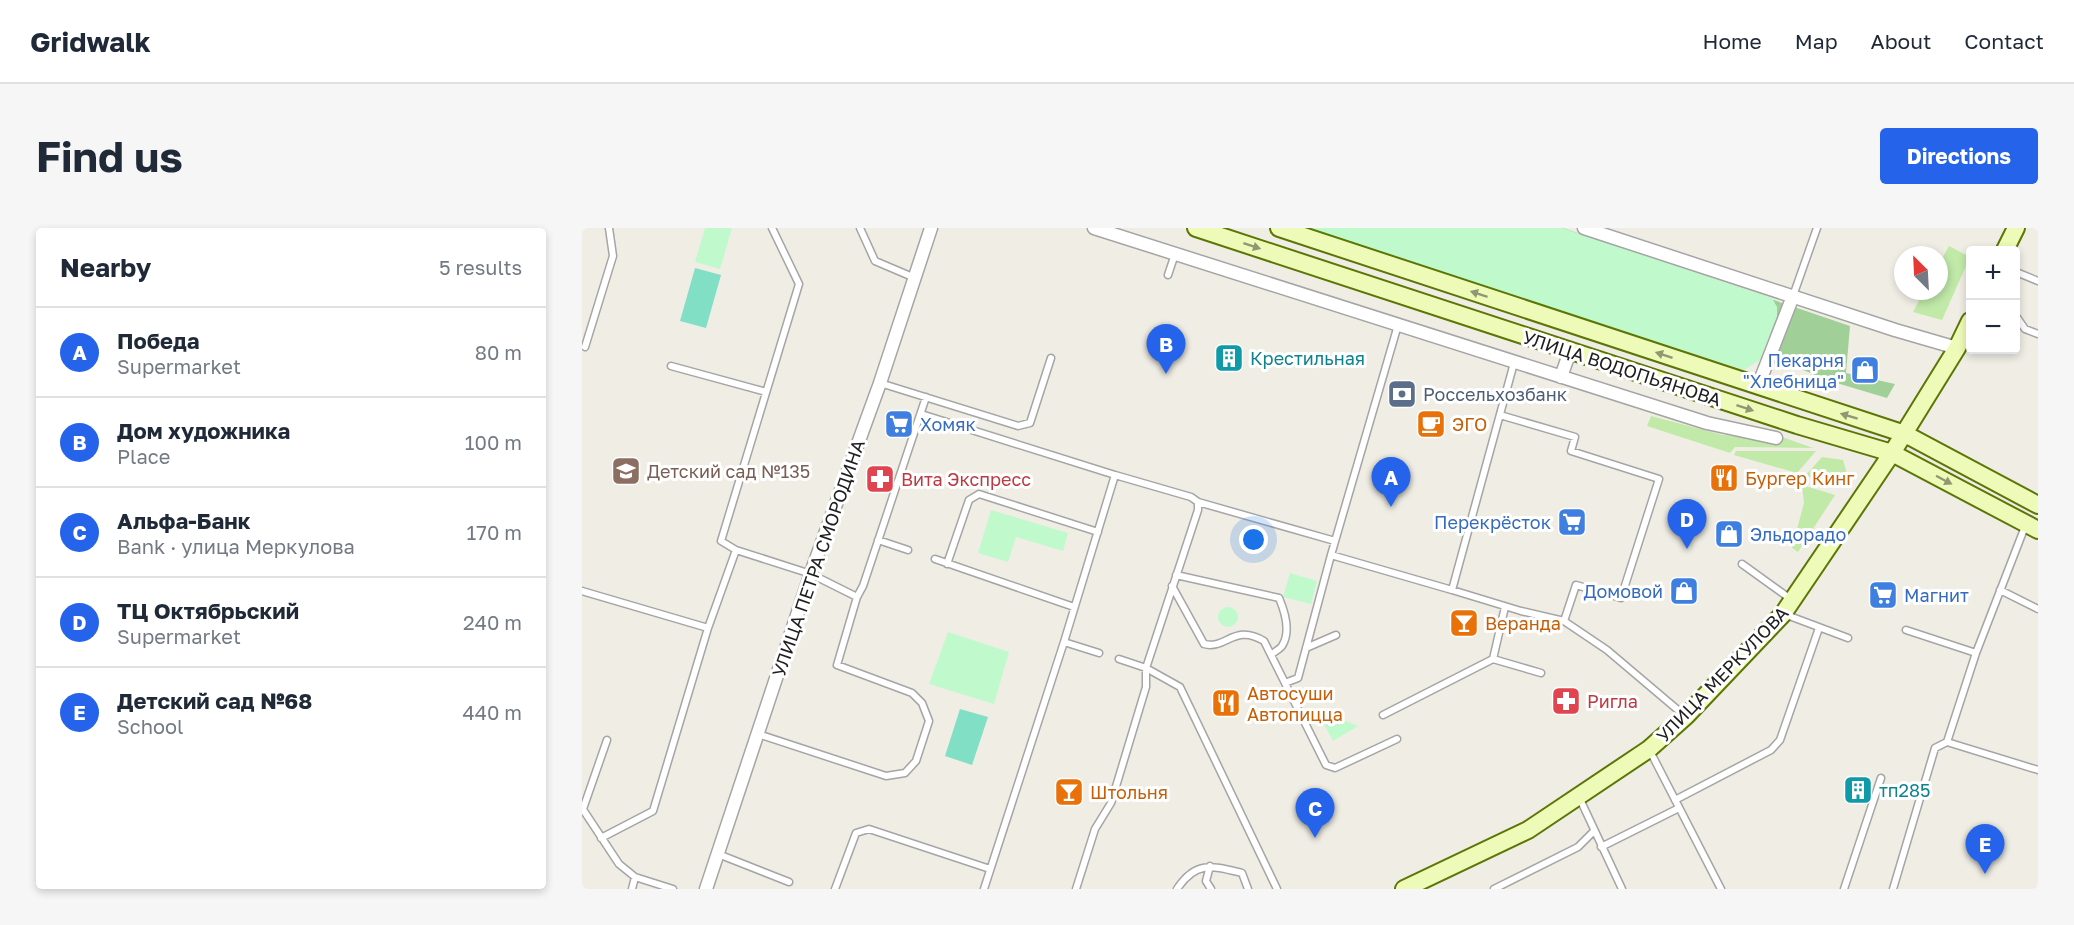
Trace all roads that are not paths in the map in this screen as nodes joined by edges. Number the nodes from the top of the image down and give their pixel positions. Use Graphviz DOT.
graph roads {
  1 [pos="609,228"];
  2 [pos="772,228"];
  3 [pos="860,228"];
  4 [pos="931,228"];
  5 [pos="1094,228"];
  6 [pos="1196,228"];
  7 [pos="1278,228"];
  8 [pos="1584,228"];
  9 [pos="1817,228"];
  10 [pos="2016,228"];
  11 [pos="2007,246"];
  12 [pos="1175,254"];
  13 [pos="2020,274"];
  14 [pos="1168,275"];
  15 [pos="915,278"];
  16 [pos="2038,281"];
  17 [pos="1793,296"];
  18 [pos="2020,321"];
  19 [pos="1398,326"];
  20 [pos="1966,331"];
  21 [pos="2038,334"];
  22 [pos="585,347"];
  23 [pos="1957,348"];
  24 [pos="1570,351"];
  25 [pos="1052,358"];
  26 [pos="1514,363"];
  27 [pos="671,366"];
  28 [pos="1562,377"];
  29 [pos="880,383"];
  30 [pos="1758,386"];
  31 [pos="766,392"];
  32 [pos="926,397"];
  33 [pos="921,414"];
  34 [pos="1500,415"];
  35 [pos="1905,434"];
  36 [pos="1776,438"];
  37 [pos="1892,453"];
  38 [pos="1114,475"];
  39 [pos="1198,502"];
  40 [pos="2038,505"];
  41 [pos="2032,527"];
  42 [pos="1098,532"];
  43 [pos="878,540"];
  44 [pos="1335,541"];
  45 [pos="736,550"];
  46 [pos="908,550"];
  47 [pos="1330,555"];
  48 [pos="935,559"];
  49 [pos="947,564"];
  50 [pos="1742,564"];
  51 [pos="811,574"];
  52 [pos="1176,575"];
  53 [pos="1172,586"];
  54 [pos="1452,590"];
  55 [pos="2001,590"];
  56 [pos="582,591"];
  57 [pos="857,597"];
  58 [pos="1074,607"];
  59 [pos="1505,607"];
  60 [pos="1788,607"];
  61 [pos="2038,609"];
  62 [pos="1564,621"];
  63 [pos="708,628"];
  64 [pos="1819,628"];
  65 [pos="1906,630"];
  66 [pos="1336,635"];
  67 [pos="1848,638"];
  68 [pos="1064,642"];
  69 [pos="1306,648"];
  70 [pos="1099,653"];
  71 [pos="1976,653"];
  72 [pos="1271,655"];
  73 [pos="1493,659"];
  74 [pos="1119,660"];
  75 [pos="1146,668"];
  76 [pos="1541,673"];
  77 [pos="1285,683"];
  78 [pos="1383,715"];
  79 [pos="1686,716"];
  80 [pos="758,734"];
  81 [pos="1396,739"];
  82 [pos="607,740"];
  83 [pos="1947,742"];
  84 [pos="1649,749"];
  85 [pos="2038,770"];
  86 [pos="1881,777"];
  87 [pos="1578,796"];
  88 [pos="1675,800"];
  89 [pos="1679,808"];
  90 [pos="582,809"];
  91 [pos="1594,831"];
  92 [pos="601,838"];
  93 [pos="1601,847"];
  94 [pos="718,854"];
  95 [pos="1210,866"];
  96 [pos="990,869"];
  97 [pos="635,877"];
  98 [pos="789,882"];
  99 [pos="632,889"];
  100 [pos="674,889"];
  101 [pos="706,889"];
  102 [pos="835,889"];
  103 [pos="984,889"];
  104 [pos="1076,889"];
  105 [pos="1177,889"];
  106 [pos="1211,889"];
  107 [pos="1248,889"];
  108 [pos="1276,889"];
  109 [pos="1404,889"];
  110 [pos="1494,889"];
  111 [pos="1622,889"];
  112 [pos="1721,889"];
  113 [pos="1844,889"];
  114 [pos="1893,889"];
  1 -- 22 [label="lane"];
  2 -- 31 [label="lane"];
  3 -- 15 [label="lane"];
  4 -- 15 [label="street, УЛИЦА ПЕТРА СМОРОДИНА"];
  5 -- 12 [label="street"];
  6 -- 24 [label="main road, УЛИЦА ВОДОПЬЯНОВА, one-way"];
  30 -- 7 [label="main road, УЛИЦА ВОДОПЬЯНОВА, one-way"];
  8 -- 17 [label="street"];
  9 -- 17 [label="lane"];
  10 -- 11 [label="main road"];
  12 -- 14 [label="lane"];
  12 -- 19 [label="street"];
  13 -- 16 [label="lane"];
  15 -- 29 [label="street, УЛИЦА ПЕТРА СМОРОДИНА"];
  17 -- 23 [label="street"];
  17 -- 30 [label="street"];
  18 -- 21 [label="lane"];
  19 -- 26 [label="street"];
  19 -- 44 [label="lane"];
  20 -- 23 [label="main road, УЛИЦА МЕРКУЛОВА"];
  23 -- 35 [label="main road, УЛИЦА МЕРКУЛОВА"];
  24 -- 28 [label="street"];
  24 -- 37 [label="main road, УЛИЦА ВОДОПЬЯНОВА, one-way"];
  25 -- 32 [label="lane"];
  26 -- 28 [label="street"];
  26 -- 34 [label="lane"];
  27 -- 31 [label="lane"];
  28 -- 36 [label="street"];
  29 -- 32 [label="lane"];
  29 -- 51 [label="street, УЛИЦА ПЕТРА СМОРОДИНА"];
  35 -- 30 [label="main road, УЛИЦА ВОДОПЬЯНОВА, one-way"];
  31 -- 45 [label="lane"];
  32 -- 33 [label="lane"];
  33 -- 38 [label="lane"];
  33 -- 43 [label="lane"];
  34 -- 54 [label="lane"];
  34 -- 62 [label="lane"];
  35 -- 37 [label="main road, УЛИЦА МЕРКУЛОВА"];
  35 -- 40 [label="main road, УЛИЦА ВОДОПЬЯНОВА"];
  37 -- 41 [label="main road, УЛИЦА ВОДОПЬЯНОВА, one-way"];
  37 -- 60 [label="main road, УЛИЦА МЕРКУЛОВА"];
  38 -- 39 [label="lane"];
  38 -- 42 [label="lane"];
  39 -- 44 [label="lane"];
  39 -- 52 [label="lane"];
  41 -- 55 [label="lane"];
  42 -- 49 [label="lane"];
  42 -- 58 [label="lane"];
  43 -- 46 [label="lane"];
  43 -- 57 [label="lane"];
  44 -- 47 [label="lane"];
  45 -- 51 [label="lane"];
  45 -- 63 [label="lane"];
  47 -- 54 [label="lane"];
  47 -- 69 [label="lane"];
  48 -- 49 [label="lane"];
  49 -- 58 [label="lane"];
  50 -- 60 [label="lane"];
  51 -- 57 [label="lane"];
  51 -- 80 [label="street, УЛИЦА ПЕТРА СМОРОДИНА"];
  52 -- 53 [label="lane"];
  52 -- 72 [label="lane"];
  53 -- 72 [label="lane"];
  53 -- 75 [label="lane"];
  54 -- 59 [label="lane"];
  55 -- 61 [label="lane"];
  55 -- 71 [label="lane"];
  56 -- 63 [label="lane"];
  57 -- 80 [label="lane"];
  58 -- 68 [label="lane"];
  59 -- 62 [label="lane"];
  59 -- 73 [label="lane"];
  60 -- 64 [label="lane"];
  60 -- 79 [label="main road, УЛИЦА МЕРКУЛОВА"];
  62 -- 79 [label="lane"];
  63 -- 92 [label="lane"];
  64 -- 67 [label="lane"];
  64 -- 88 [label="lane"];
  65 -- 71 [label="lane"];
  66 -- 69 [label="lane"];
  68 -- 70 [label="lane"];
  68 -- 96 [label="lane"];
  69 -- 77 [label="lane"];
  71 -- 83 [label="lane"];
  72 -- 77 [label="lane"];
  73 -- 76 [label="lane"];
  73 -- 78 [label="lane"];
  74 -- 75 [label="lane"];
  75 -- 104 [label="lane"];
  75 -- 108 [label="lane"];
  77 -- 81 [label="lane"];
  79 -- 84 [label="main road, УЛИЦА МЕРКУЛОВА"];
  80 -- 94 [label="street, УЛИЦА ПЕТРА СМОРОДИНА"];
  82 -- 90 [label="lane"];
  83 -- 85 [label="lane"];
  83 -- 114 [label="lane"];
  84 -- 87 [label="main road, УЛИЦА МЕРКУЛОВА"];
  84 -- 88 [label="lane"];
  86 -- 113 [label="lane"];
  87 -- 91 [label="lane"];
  87 -- 109 [label="main road, УЛИЦА МЕРКУЛОВА"];
  88 -- 89 [label="lane"];
  89 -- 93 [label="lane"];
  89 -- 112 [label="lane"];
  90 -- 92 [label="lane"];
  91 -- 93 [label="lane"];
  91 -- 110 [label="lane"];
  92 -- 97 [label="lane"];
  93 -- 111 [label="lane"];
  94 -- 98 [label="lane"];
  94 -- 101 [label="street, УЛИЦА ПЕТРА СМОРОДИНА"];
  95 -- 105 [label="lane"];
  95 -- 106 [label="lane"];
  95 -- 107 [label="lane"];
  96 -- 102 [label="lane"];
  96 -- 103 [label="lane"];
  97 -- 99 [label="lane"];
  97 -- 100 [label="lane"];
}
